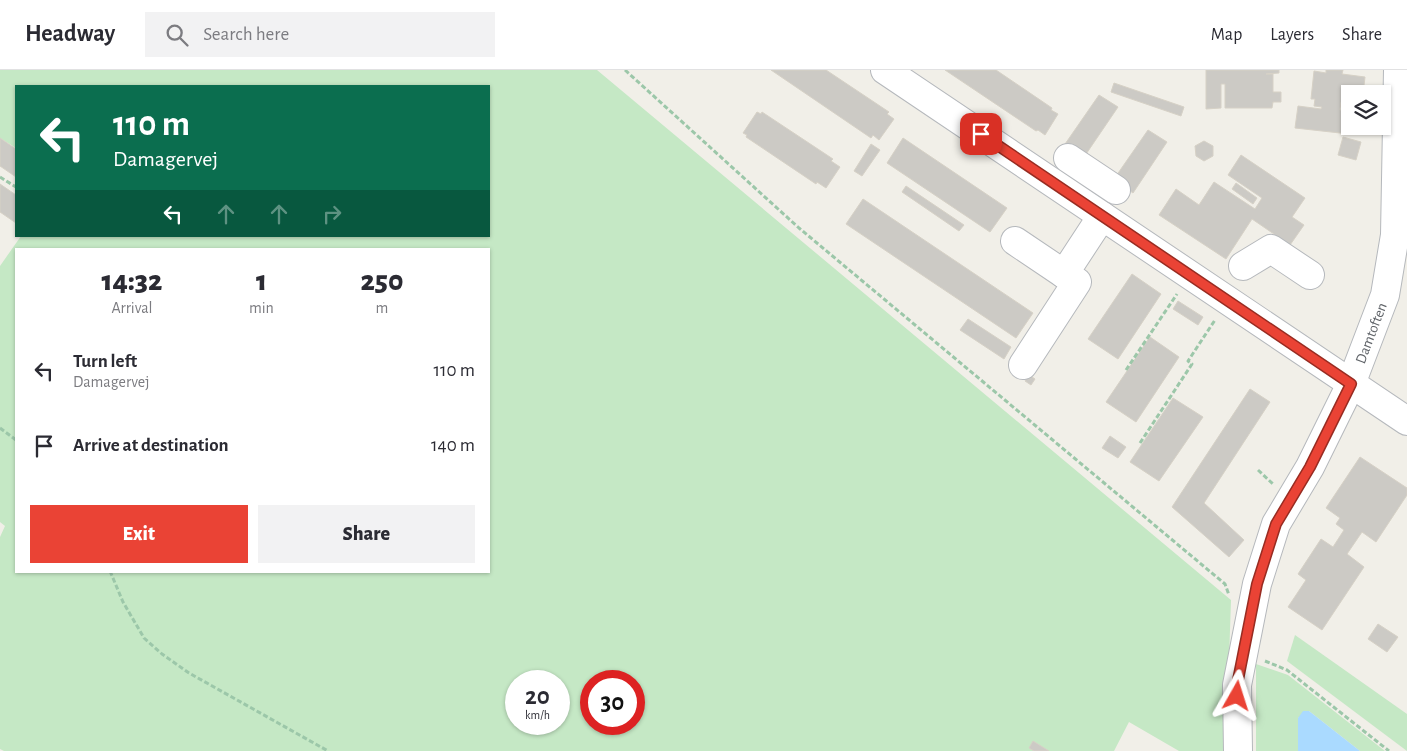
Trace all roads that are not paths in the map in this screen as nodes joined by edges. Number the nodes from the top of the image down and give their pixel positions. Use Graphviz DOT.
graph roads {
  1 [pos="885,70"];
  2 [pos="1398,70"];
  3 [pos="1068,158"];
  4 [pos="1098,167"];
  5 [pos="1116,190"];
  6 [pos="1076,199"];
  7 [pos="1102,216"];
  8 [pos="1014,241"];
  9 [pos="1243,266"];
  10 [pos="1064,274"];
  11 [pos="1310,275"];
  12 [pos="1023,365"];
  13 [pos="1351,384"];
  14 [pos="1407,421"];
  15 [pos="1238,751"];
  1 -- 6 [label="street"];
  2 -- 13 [label="street, Damtoften"];
  3 -- 4 [label="street"];
  4 -- 5 [label="street"];
  4 -- 6 [label="street"];
  6 -- 7 [label="street"];
  7 -- 10 [label="street"];
  7 -- 13 [label="street"];
  8 -- 10 [label="street"];
  9 -- 11 [label="street"];
  10 -- 12 [label="street"];
  13 -- 14 [label="street"];
  13 -- 15 [label="street, Damtoften"];
}
